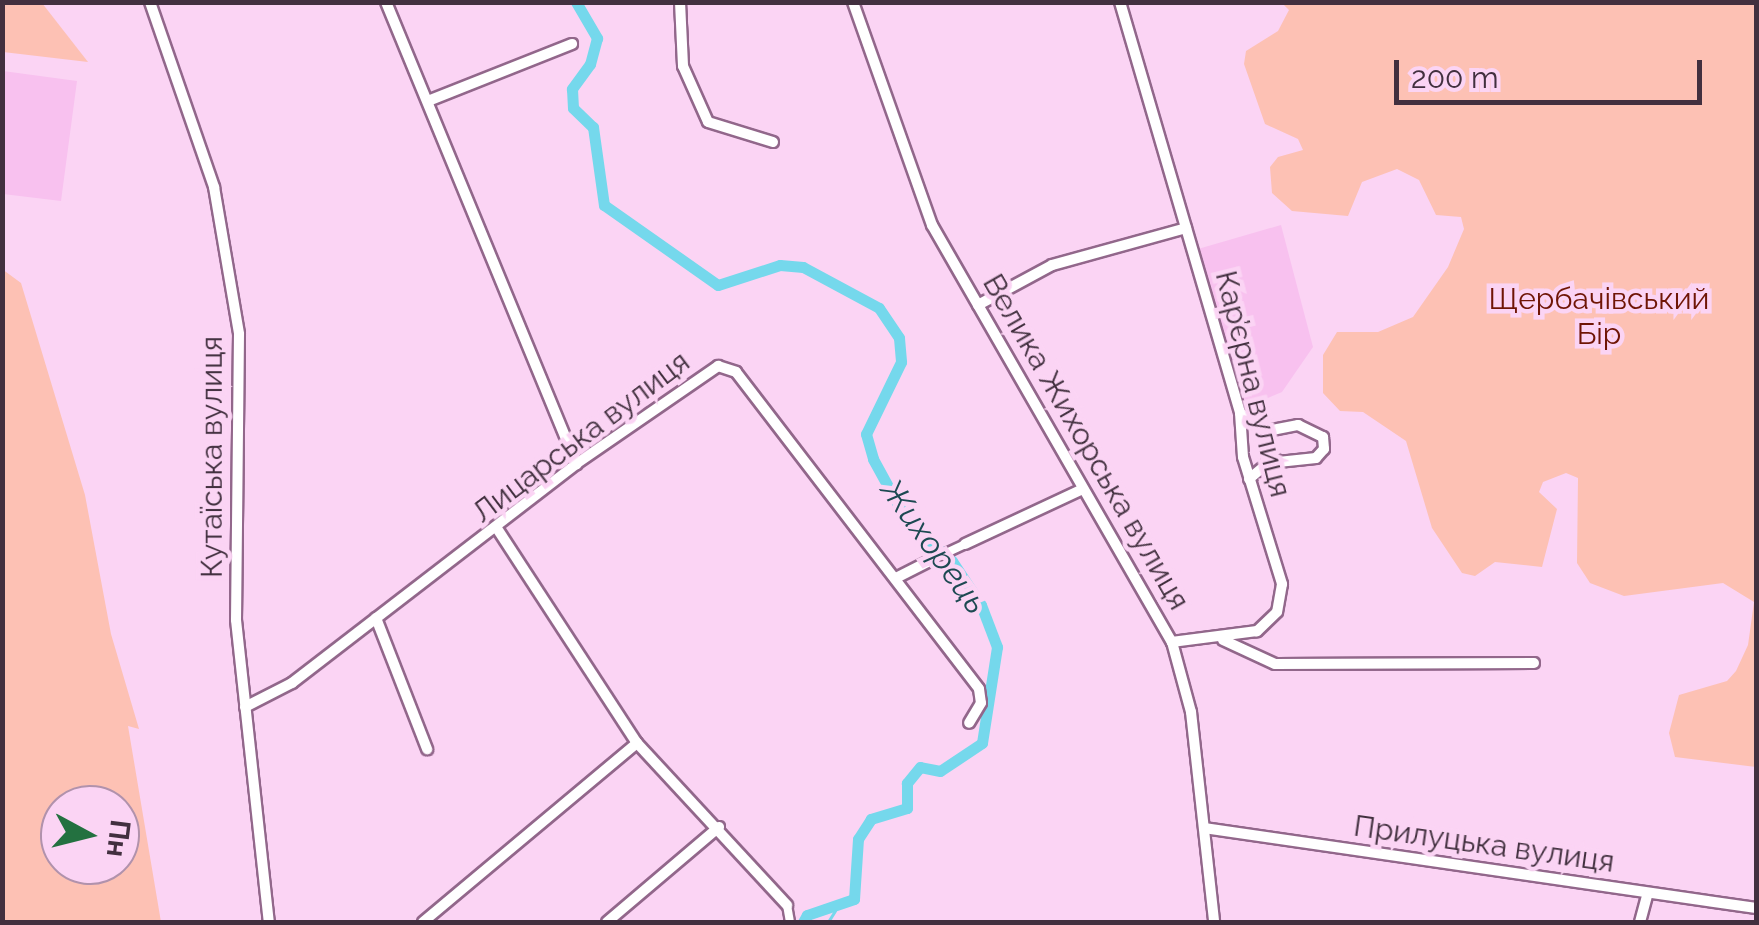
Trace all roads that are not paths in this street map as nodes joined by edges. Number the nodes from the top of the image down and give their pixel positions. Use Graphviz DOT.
graph roads {
  1 [pos="150,2"];
  2 [pos="386,2"];
  3 [pos="680,2"];
  4 [pos="852,2"];
  5 [pos="1120,2"];
  6 [pos="572,44"];
  7 [pos="428,101"];
  8 [pos="774,142"];
  9 [pos="1186,228"];
  10 [pos="978,305"];
  11 [pos="1240,414"];
  12 [pos="1267,431"];
  13 [pos="1270,452"];
  14 [pos="576,464"];
  15 [pos="1250,480"];
  16 [pos="1082,490"];
  17 [pos="498,530"];
  18 [pos="965,544"];
  19 [pos="934,559"];
  20 [pos="896,578"];
  21 [pos="376,618"];
  22 [pos="1222,639"];
  23 [pos="1172,642"];
  24 [pos="1534,664"];
  25 [pos="245,707"];
  26 [pos="968,723"];
  27 [pos="637,743"];
  28 [pos="428,749"];
  29 [pos="719,827"];
  30 [pos="1204,828"];
  31 [pos="1648,893"];
  32 [pos="787,905"];
  33 [pos="1752,908"];
  34 [pos="269,922"];
  35 [pos="423,922"];
  36 [pos="608,922"];
  37 [pos="790,922"];
  38 [pos="1214,922"];
  39 [pos="1640,922"];
  40 [pos="1747,922"];
  1 -- 25 [label="street, Кутаїська вулиця"];
  2 -- 7 [label="street"];
  3 -- 8 [label="street"];
  4 -- 10 [label="street, Велика Жихорська вулиця"];
  5 -- 9 [label="street, Кар’єрна вулиця"];
  6 -- 7 [label="street"];
  7 -- 14 [label="street"];
  9 -- 10 [label="street"];
  9 -- 11 [label="street, Кар’єрна вулиця"];
  10 -- 16 [label="street, Велика Жихорська вулиця"];
  11 -- 12 [label="street"];
  11 -- 15 [label="street, Кар’єрна вулиця"];
  12 -- 13 [label="street"];
  12 -- 13 [label="street"];
  13 -- 15 [label="street"];
  14 -- 17 [label="street, Лицарська вулиця"];
  14 -- 20 [label="street, Лицарська вулиця"];
  15 -- 22 [label="street, Кар’єрна вулиця"];
  16 -- 18 [label="street"];
  16 -- 23 [label="street, Велика Жихорська вулиця"];
  17 -- 21 [label="street, Лицарська вулиця"];
  17 -- 27 [label="street"];
  18 -- 19 [label="street"];
  19 -- 20 [label="street"];
  20 -- 26 [label="street, Лицарська вулиця"];
  21 -- 25 [label="street, Лицарська вулиця"];
  21 -- 28 [label="street"];
  22 -- 23 [label="street, Кар’єрна вулиця"];
  22 -- 24 [label="street"];
  23 -- 30 [label="street, Велика Жихорська вулиця"];
  25 -- 34 [label="street, Кутаїська вулиця"];
  27 -- 29 [label="street"];
  27 -- 35 [label="street"];
  29 -- 32 [label="street"];
  29 -- 36 [label="street"];
  30 -- 31 [label="street, Прилуцька вулиця"];
  30 -- 38 [label="street, Велика Жихорська вулиця"];
  31 -- 33 [label="street, Прилуцька вулиця"];
  31 -- 39 [label="street"];
  32 -- 37 [label="street"];
  33 -- 40 [label="street"];
}
